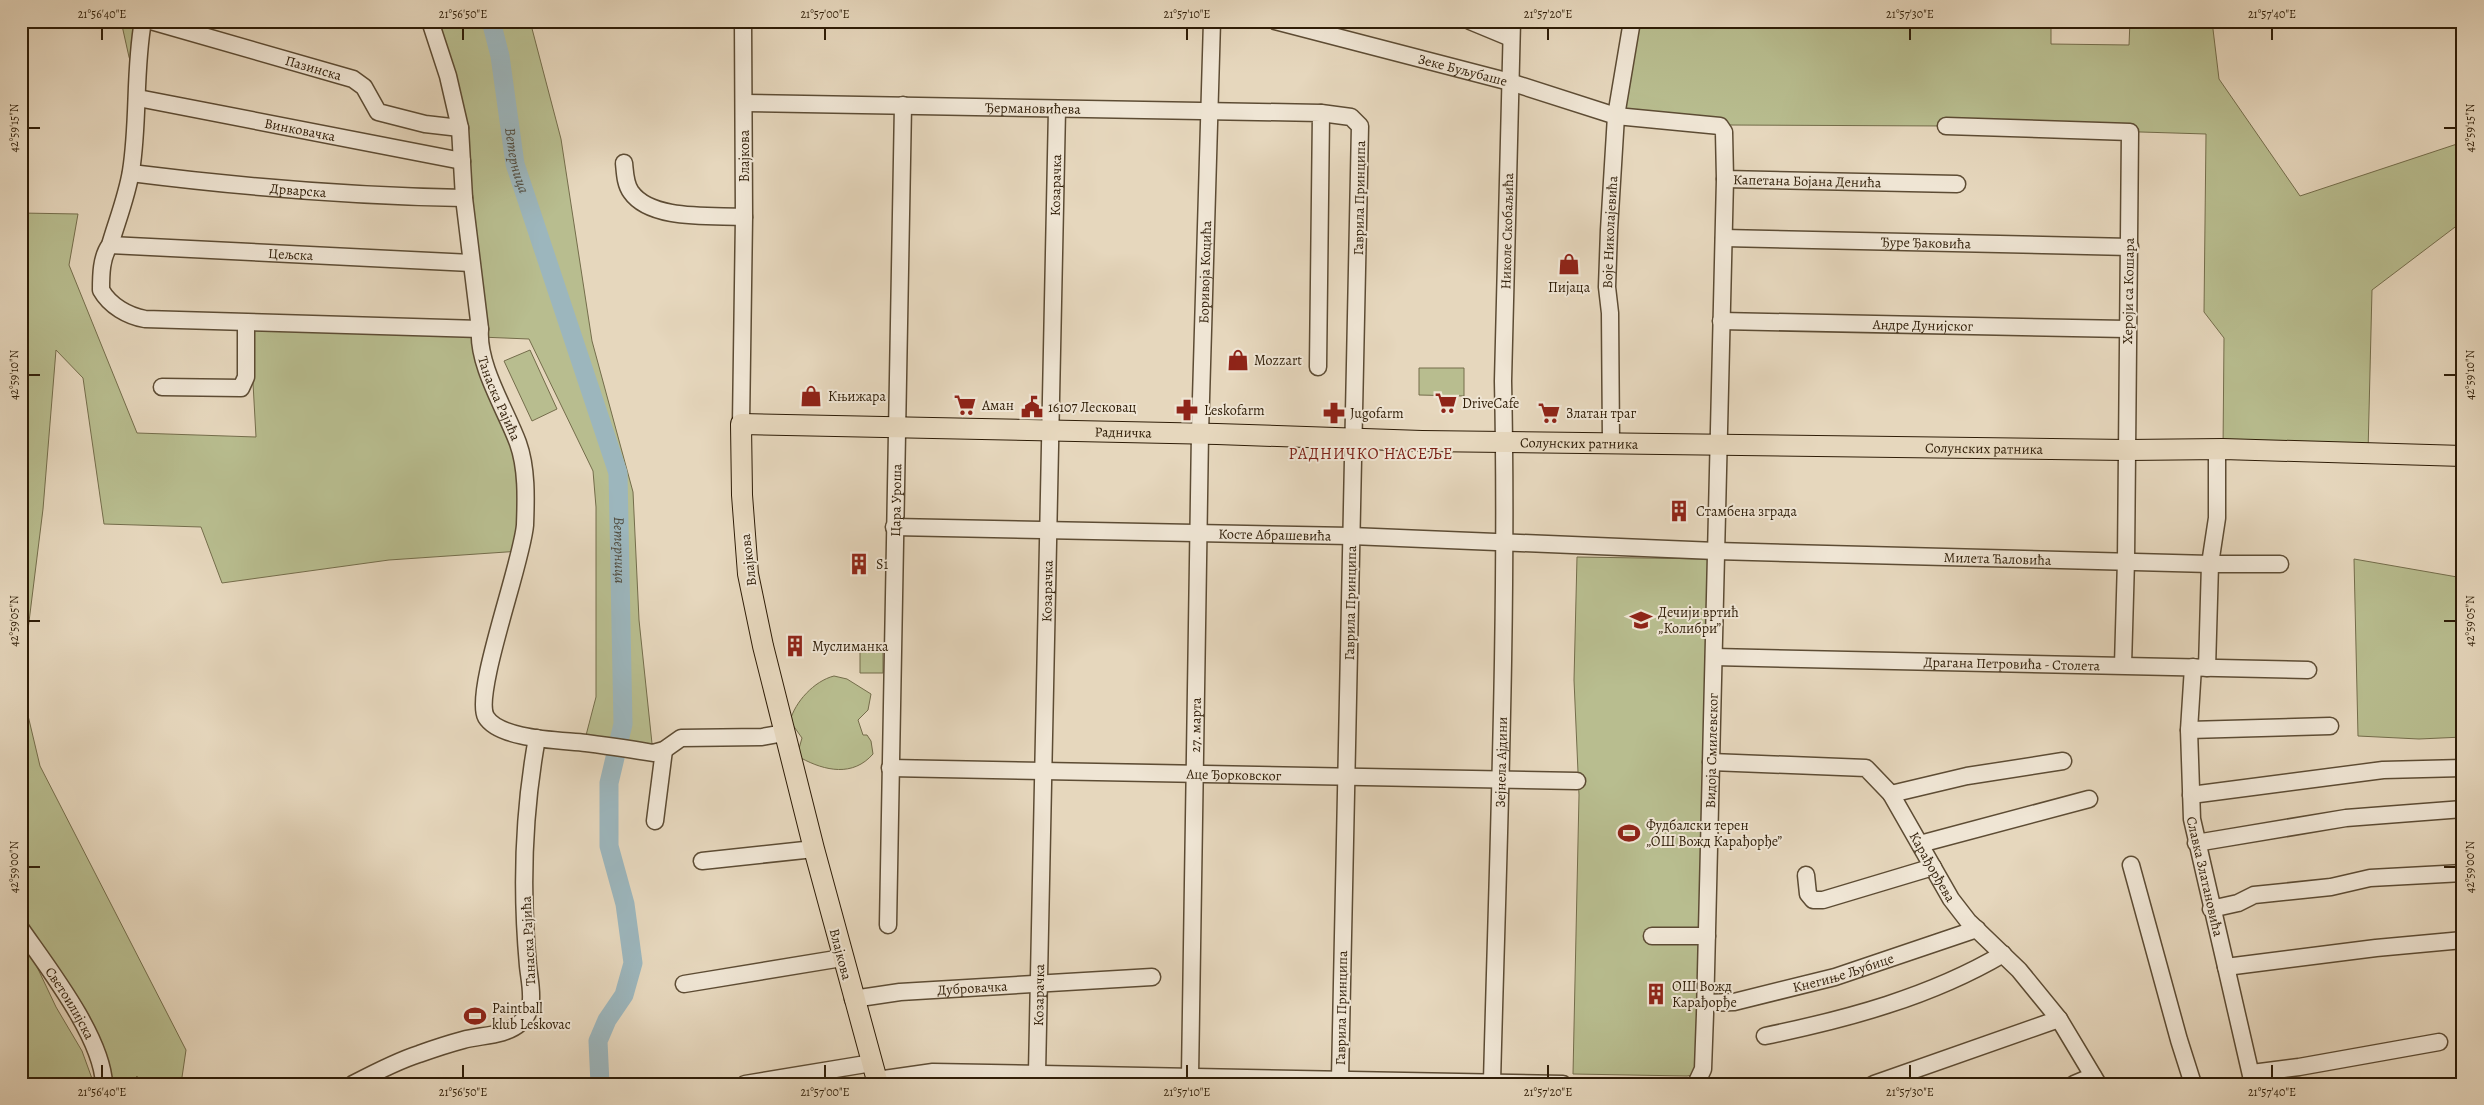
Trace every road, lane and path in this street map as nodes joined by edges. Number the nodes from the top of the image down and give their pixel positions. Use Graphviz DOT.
graph roads {
  1 [pos="143,21"];
  2 [pos="151,21"];
  3 [pos="430,21"];
  4 [pos="743,21"];
  5 [pos="1212,21"];
  6 [pos="1274,21"];
  7 [pos="1470,21"];
  8 [pos="1512,21"];
  9 [pos="1632,21"];
  10 [pos="1309,26"];
  11 [pos="1511,38"];
  12 [pos="1510,82"];
  13 [pos="138,98"];
  14 [pos="744,103"];
  15 [pos="904,105"];
  16 [pos="1057,109"];
  17 [pos="1209,111"];
  18 [pos="1321,113"];
  19 [pos="1616,116"];
  20 [pos="1360,126"];
  21 [pos="1946,126"];
  22 [pos="460,128"];
  23 [pos="462,161"];
  24 [pos="624,163"];
  25 [pos="131,173"];
  26 [pos="1725,179"];
  27 [pos="1957,184"];
  28 [pos="464,198"];
  29 [pos="744,217"];
  30 [pos="1724,238"];
  31 [pos="110,246"];
  32 [pos="2130,246"];
  33 [pos="471,262"];
  34 [pos="1721,321"];
  35 [pos="246,323"];
  36 [pos="480,329"];
  37 [pos="2127,329"];
  38 [pos="1318,368"];
  39 [pos="162,387"];
  40 [pos="741,424"];
  41 [pos="896,426"];
  42 [pos="1050,430"];
  43 [pos="1200,434"];
  44 [pos="1354,437"];
  45 [pos="1504,441"];
  46 [pos="1611,443"];
  47 [pos="1718,445"];
  48 [pos="2218,449"];
  49 [pos="2127,450"];
  50 [pos="2463,456"];
  51 [pos="894,527"];
  52 [pos="1048,530"];
  53 [pos="1200,535"];
  54 [pos="1351,536"];
  55 [pos="1503,542"];
  56 [pos="1716,551"];
  57 [pos="2126,560"];
  58 [pos="2210,564"];
  59 [pos="2280,564"];
  60 [pos="1714,657"];
  61 [pos="2123,665"];
  62 [pos="2200,667"];
  63 [pos="2308,670"];
  64 [pos="2330,726"];
  65 [pos="2189,730"];
  66 [pos="784,733"];
  67 [pos="537,738"];
  68 [pos="659,751"];
  69 [pos="2063,761"];
  70 [pos="1711,762"];
  71 [pos="890,768"];
  72 [pos="2463,768"];
  73 [pos="1043,770"];
  74 [pos="1196,773"];
  75 [pos="1346,776"];
  76 [pos="1500,779"];
  77 [pos="1578,781"];
  78 [pos="1891,794"];
  79 [pos="2191,795"];
  80 [pos="2089,799"];
  81 [pos="2463,810"];
  82 [pos="656,821"];
  83 [pos="2196,843"];
  84 [pos="1920,844"];
  85 [pos="814,849"];
  86 [pos="702,861"];
  87 [pos="2131,865"];
  88 [pos="1933,867"];
  89 [pos="2463,872"];
  90 [pos="1806,875"];
  91 [pos="2212,909"];
  92 [pos="888,925"];
  93 [pos="21,929"];
  94 [pos="1977,929"];
  95 [pos="1652,936"];
  96 [pos="1707,936"];
  97 [pos="2463,940"];
  98 [pos="2003,954"];
  99 [pos="842,958"];
  100 [pos="2226,967"];
  101 [pos="1152,977"];
  102 [pos="684,984"];
  103 [pos="1038,984"];
  104 [pos="853,999"];
  105 [pos="1706,1003"];
  106 [pos="2059,1019"];
  107 [pos="1765,1036"];
  108 [pos="2439,1042"];
  109 [pos="1036,1073"];
  110 [pos="875,1076"];
  111 [pos="1190,1076"];
  112 [pos="2252,1078"];
  113 [pos="1340,1079"];
  114 [pos="2095,1080"];
  115 [pos="1492,1082"];
  116 [pos="104,1084"];
  117 [pos="353,1084"];
  118 [pos="745,1084"];
  119 [pos="1563,1084"];
  120 [pos="1696,1084"];
  121 [pos="1874,1084"];
  122 [pos="2074,1084"];
  123 [pos="2193,1084"];
  1 -- 13 [label="street"];
  2 -- 22 [label="street, Пазинска"];
  3 -- 22 [label="street, Танаска Рајића"];
  4 -- 14 [label="street, Влајкова"];
  5 -- 17 [label="street"];
  6 -- 10 [label="street, Зеке Буљубаше"];
  7 -- 11 [label="street"];
  8 -- 11 [label="street, Николе Скобаљића"];
  9 -- 19 [label="street, Воје Николајевића"];
  10 -- 12 [label="street, Зеке Буљубаше"];
  11 -- 12 [label="street, Николе Скобаљића"];
  12 -- 19 [label="street, Зеке Буљубаше"];
  12 -- 45 [label="street, Николе Скобаљића"];
  13 -- 23 [label="street, Винковачка"];
  13 -- 25 [label="street"];
  14 -- 15 [label="street, Ђермановићева"];
  14 -- 29 [label="street, Влајкова"];
  15 -- 16 [label="street, Ђермановићева"];
  15 -- 41 [label="street, Цара Уроша"];
  16 -- 17 [label="street, Ђермановићева"];
  16 -- 42 [label="street, Козарачка"];
  17 -- 18 [label="street, Ђермановићева"];
  17 -- 43 [label="street, Боривоја Коцића"];
  18 -- 20 [label="street, Ђермановићева"];
  18 -- 38 [label="street"];
  19 -- 26 [label="street, Капетана Бојана Денића"];
  19 -- 46 [label="street, Воје Николајевића"];
  20 -- 44 [label="street, Гаврила Принципа"];
  21 -- 32 [label="street, Хероји са Кошара"];
  22 -- 23 [label="street, Танаска Рајића"];
  23 -- 28 [label="street, Танаска Рајића"];
  24 -- 29 [label="street"];
  25 -- 28 [label="street, Дрварска"];
  25 -- 31 [label="street"];
  26 -- 27 [label="street, Капетана Бојана Денића"];
  26 -- 30 [label="street"];
  28 -- 33 [label="street, Танаска Рајића"];
  29 -- 40 [label="street, Влајкова"];
  30 -- 32 [label="street, Ђуре Ђаковића"];
  30 -- 34 [label="street"];
  31 -- 33 [label="street, Цељска"];
  31 -- 35 [label="street"];
  32 -- 37 [label="street, Хероји са Кошара"];
  33 -- 36 [label="street, Танаска Рајића"];
  34 -- 37 [label="street, Андре Дунијског"];
  34 -- 47 [label="street"];
  35 -- 36 [label="street"];
  35 -- 39 [label="street"];
  36 -- 67 [label="street, Танаска Рајића"];
  37 -- 49 [label="street, Хероји са Кошара"];
  40 -- 41 [label="main road, Радничка"];
  40 -- 66 [label="main road, Влајкова"];
  41 -- 42 [label="main road, Радничка"];
  41 -- 51 [label="street, Цара Уроша"];
  42 -- 43 [label="main road, Радничка"];
  42 -- 52 [label="street, Козарачка"];
  43 -- 44 [label="main road, Радничка"];
  43 -- 53 [label="street, 27. марта"];
  44 -- 45 [label="main road, Радничка"];
  44 -- 54 [label="street, Гаврила Принципа"];
  45 -- 46 [label="main road, Солунских ратника"];
  45 -- 55 [label="street, Зејнела Ајдини"];
  46 -- 47 [label="main road, Солунских ратника"];
  47 -- 49 [label="main road, Солунских ратника"];
  47 -- 56 [label="street, Видоја Смилевског"];
  48 -- 49 [label="main road, Солунских ратника"];
  48 -- 50 [label="main road, Солунских ратника"];
  48 -- 58 [label="street, Славка Златановића"];
  49 -- 57 [label="street, Хероји са Кошара"];
  51 -- 52 [label="street, Косте Абрашевића"];
  51 -- 71 [label="street, Цара Уроша"];
  52 -- 53 [label="street, Косте Абрашевића"];
  52 -- 73 [label="street, Козарачка"];
  53 -- 54 [label="street, Косте Абрашевића"];
  53 -- 74 [label="street, 27. марта"];
  54 -- 55 [label="street, Косте Абрашевића"];
  54 -- 75 [label="street, Гаврила Принципа"];
  55 -- 56 [label="street, Косте Абрашевића"];
  55 -- 76 [label="street, Зејнела Ајдини"];
  56 -- 57 [label="street, Милета Ћаловића"];
  56 -- 60 [label="street, Видоја Смилевског"];
  57 -- 58 [label="street, Милета Ћаловића"];
  57 -- 61 [label="street, Хероји са Кошара"];
  58 -- 59 [label="street, Милета Ћаловића"];
  58 -- 62 [label="street, Славка Златановића"];
  60 -- 61 [label="street, Драгана Петровића - Столета"];
  60 -- 70 [label="street, Видоја Смилевског"];
  61 -- 62 [label="street, Драгана Петровића - Столета"];
  62 -- 63 [label="street, Драгана Петровића - Столета"];
  62 -- 65 [label="street, Славка Златановића"];
  64 -- 65 [label="street"];
  65 -- 79 [label="street, Славка Златановића"];
  66 -- 68 [label="street"];
  66 -- 85 [label="main road, Влајкова"];
  67 -- 68 [label="street, Танаска Рајића"];
  67 -- 117 [label="street, Танаска Рајића"];
  68 -- 82 [label="street"];
  69 -- 78 [label="street"];
  70 -- 78 [label="street, Карађорђева"];
  70 -- 96 [label="street, Видоја Смилевског"];
  71 -- 73 [label="street, Аце Ђорковског"];
  71 -- 92 [label="street, Цара Уроша"];
  72 -- 79 [label="street"];
  73 -- 74 [label="street, Аце Ђорковског"];
  73 -- 103 [label="street, Козарачка"];
  74 -- 75 [label="street, Аце Ђорковског"];
  74 -- 111 [label="street, 27. марта"];
  75 -- 76 [label="street, Аце Ђорковског"];
  75 -- 113 [label="street, Гаврила Принципа"];
  76 -- 77 [label="street, Аце Ђорковског"];
  76 -- 115 [label="street, Зејнела Ајдини"];
  78 -- 84 [label="street, Карађорђева"];
  79 -- 83 [label="street, Славка Златановића"];
  80 -- 84 [label="street"];
  81 -- 83 [label="street"];
  83 -- 91 [label="street, Славка Златановића"];
  84 -- 88 [label="street, Карађорђева"];
  85 -- 86 [label="street"];
  85 -- 99 [label="main road, Влајкова"];
  87 -- 123 [label="street"];
  88 -- 90 [label="street"];
  88 -- 94 [label="street, Карађорђева"];
  89 -- 91 [label="street"];
  91 -- 100 [label="street, Славка Златановића"];
  93 -- 116 [label="street, Светоилијска"];
  94 -- 98 [label="street, Карађорђева"];
  94 -- 105 [label="street, Кнегиње Љубице"];
  95 -- 96 [label="street"];
  96 -- 105 [label="street, Видоја Смилевског"];
  97 -- 100 [label="street"];
  98 -- 106 [label="street, Карађорђева"];
  98 -- 107 [label="street"];
  99 -- 102 [label="street"];
  99 -- 104 [label="main road, Влајкова"];
  100 -- 112 [label="street, Славка Златановића"];
  101 -- 103 [label="street, Дубровачка"];
  103 -- 104 [label="street, Дубровачка"];
  103 -- 109 [label="street, Козарачка"];
  104 -- 110 [label="main road, Влајкова"];
  105 -- 120 [label="street, Видоја Смилевског"];
  106 -- 114 [label="street, Карађорђева"];
  106 -- 121 [label="street"];
  108 -- 112 [label="street"];
  109 -- 110 [label="street"];
  109 -- 111 [label="street"];
  110 -- 118 [label="street"];
  111 -- 113 [label="street"];
  113 -- 115 [label="street"];
  114 -- 122 [label="street"];
  115 -- 119 [label="street"];
}
